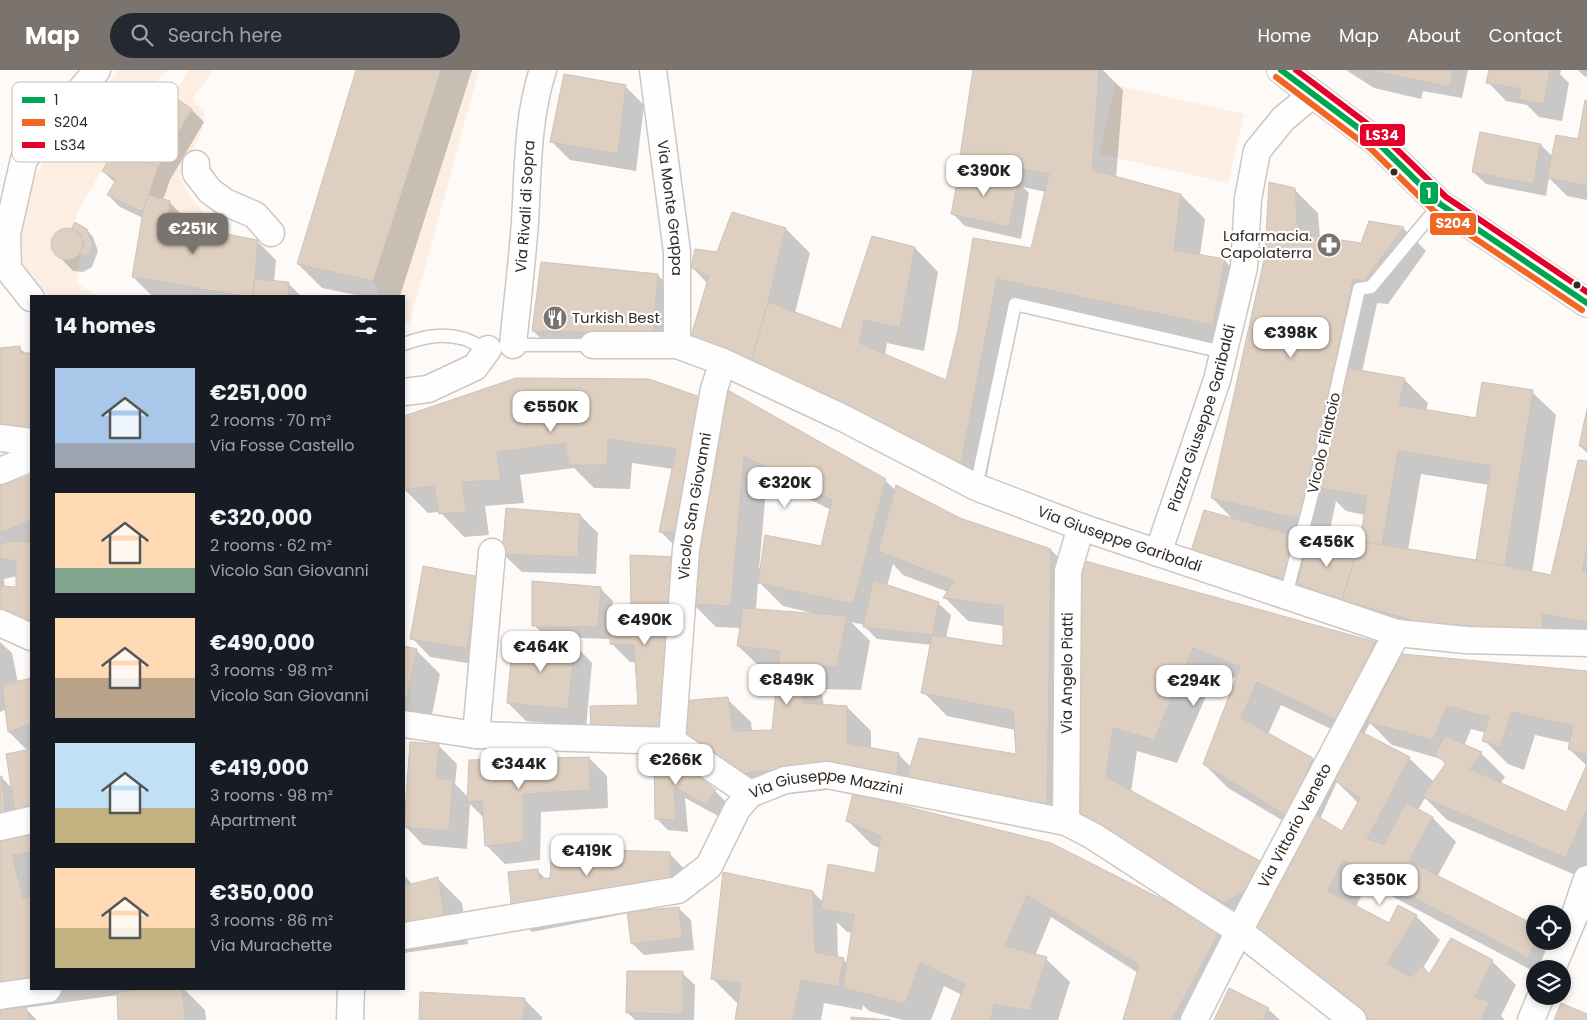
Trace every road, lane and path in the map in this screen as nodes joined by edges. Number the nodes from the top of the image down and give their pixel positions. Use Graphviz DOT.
graph roads {
  1 [pos="97,70"];
  2 [pos="543,70"];
  3 [pos="653,70"];
  4 [pos="1281,70"];
  5 [pos="87,82"];
  6 [pos="1313,94"];
  7 [pos="23,162"];
  8 [pos="196,164"];
  9 [pos="1440,204"];
  10 [pos="271,233"];
  11 [pos="30,297"];
  12 [pos="1587,303"];
  13 [pos="405,344"];
  14 [pos="593,345"];
  15 [pos="676,345"];
  16 [pos="500,347"];
  17 [pos="1223,352"];
  18 [pos="723,362"];
  19 [pos="405,392"];
  20 [pos="0,438"];
  21 [pos="30,442"];
  22 [pos="30,458"];
  23 [pos="0,470"];
  24 [pos="976,487"];
  25 [pos="1081,527"];
  26 [pos="492,552"];
  27 [pos="1158,553"];
  28 [pos="1286,595"];
  29 [pos="0,623"];
  30 [pos="1397,633"];
  31 [pos="30,637"];
  32 [pos="1587,643"];
  33 [pos="405,724"];
  34 [pos="476,735"];
  35 [pos="672,741"];
  36 [pos="750,794"];
  37 [pos="30,820"];
  38 [pos="1066,822"];
  39 [pos="0,827"];
  40 [pos="1587,880"];
  41 [pos="1581,917"];
  42 [pos="1239,931"];
  43 [pos="405,936"];
  44 [pos="1557,960"];
  45 [pos="41,990"];
  46 [pos="351,990"];
  47 [pos="0,996"];
  48 [pos="1537,1005"];
  49 [pos="350,1020"];
  50 [pos="1194,1020"];
  51 [pos="1353,1020"];
  52 [pos="1531,1020"];
  1 -- 5 [label="street"];
  2 -- 16 [label="street, Via Rivali di Sopra"];
  3 -- 15 [label="street, Via Monte Grappa"];
  4 -- 6 [label="main road"];
  6 -- 9 [label="main road"];
  6 -- 17 [label="street, Piazza Giuseppe Garibaldi"];
  7 -- 11 [label="street"];
  8 -- 10 [label="street"];
  9 -- 12 [label="main road"];
  9 -- 28 [label="lane, Vicolo Filatoio"];
  13 -- 16 [label="lane"];
  14 -- 15 [label="street, Via Giuseppe Garibaldi"];
  14 -- 16 [label="lane"];
  15 -- 18 [label="street, Via Giuseppe Garibaldi"];
  16 -- 19 [label="street"];
  17 -- 24 [label="lane"];
  17 -- 27 [label="street, Piazza Giuseppe Garibaldi"];
  18 -- 24 [label="street, Via Giuseppe Garibaldi"];
  18 -- 35 [label="street, Vicolo San Giovanni"];
  20 -- 21 [label="street"];
  22 -- 23 [label="street"];
  24 -- 25 [label="street, Via Giuseppe Garibaldi"];
  25 -- 27 [label="street, Via Giuseppe Garibaldi"];
  25 -- 38 [label="street, Via Angelo Piatti"];
  26 -- 34 [label="street"];
  27 -- 28 [label="street, Via Giuseppe Garibaldi"];
  28 -- 30 [label="street, Via Giuseppe Garibaldi"];
  29 -- 31 [label="street"];
  30 -- 32 [label="street, Via Giuseppe Garibaldi"];
  30 -- 42 [label="street, Via Vittorio Veneto"];
  33 -- 34 [label="street"];
  34 -- 35 [label="street"];
  35 -- 36 [label="street"];
  36 -- 38 [label="street, Via Giuseppe Mazzini"];
  36 -- 43 [label="street, Via Giuseppe Mazzini"];
  37 -- 39 [label="street"];
  38 -- 42 [label="street, Via Giuseppe Mazzini"];
  40 -- 41 [label="street"];
  41 -- 44 [label="street"];
  42 -- 50 [label="street, Via Vittorio Veneto"];
  42 -- 51 [label="street, Via Giuseppe Mazzini"];
  45 -- 47 [label="street"];
  46 -- 49 [label="street"];
  48 -- 52 [label="street"];
}
